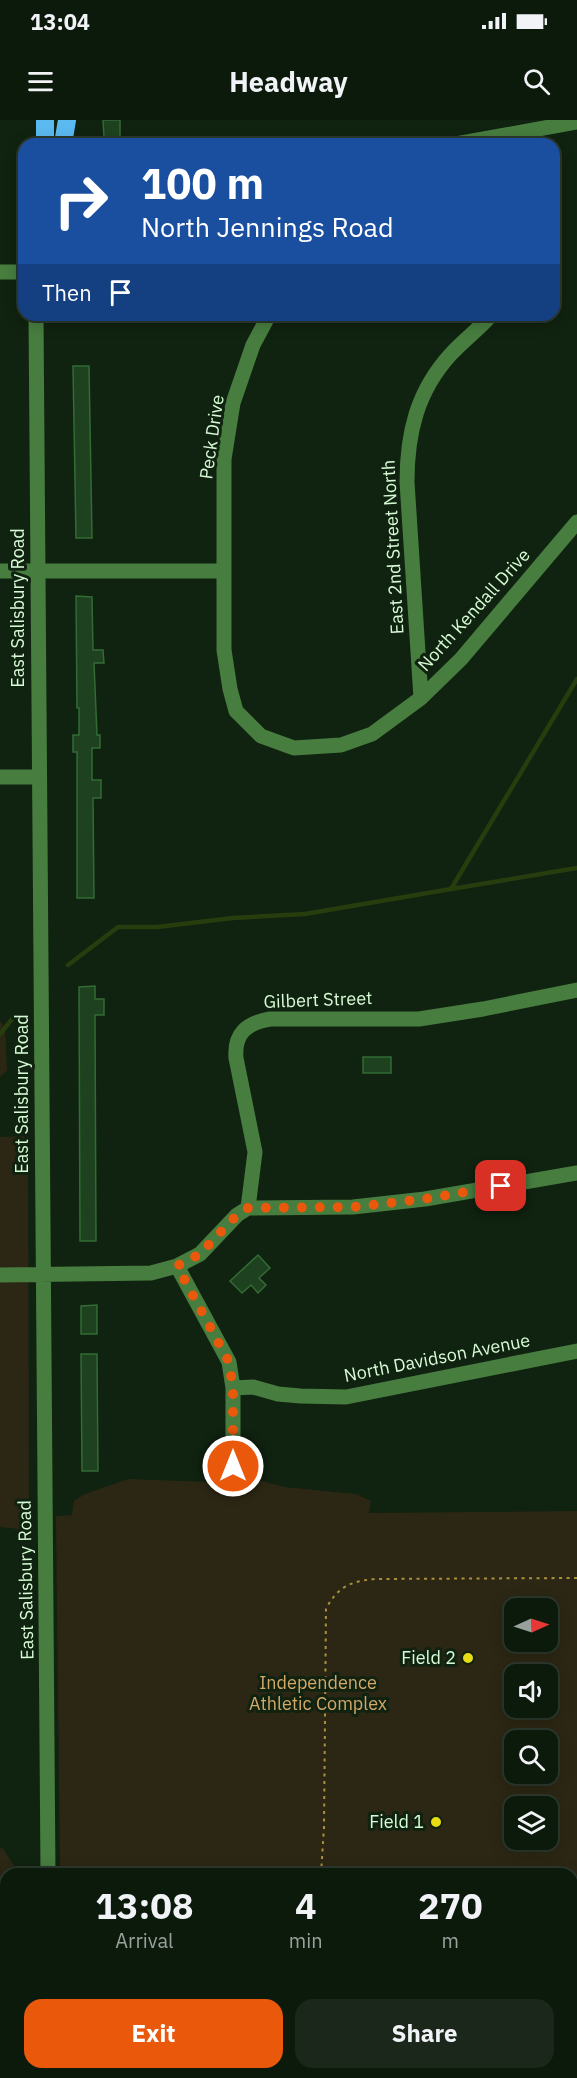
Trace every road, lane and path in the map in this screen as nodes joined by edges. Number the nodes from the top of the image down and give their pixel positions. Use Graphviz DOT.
graph roads {
  1 [pos="45,120"];
  2 [pos="60,120"];
  3 [pos="67,120"];
  4 [pos="577,122"];
  5 [pos="530,137"];
  6 [pos="45,138"];
  7 [pos="62,138"];
  8 [pos="63,138"];
  9 [pos="0,272"];
  10 [pos="18,272"];
  11 [pos="36,321"];
  12 [pos="266,321"];
  13 [pos="485,321"];
  14 [pos="577,522"];
  15 [pos="0,571"];
  16 [pos="37,571"];
  17 [pos="224,571"];
  18 [pos="421,698"];
  19 [pos="0,777"];
  20 [pos="38,777"];
  21 [pos="577,990"];
  22 [pos="577,1173"];
  23 [pos="248,1208"];
  24 [pos="177,1266"];
  25 [pos="0,1275"];
  26 [pos="43,1275"];
  27 [pos="577,1351"];
  28 [pos="233,1388"];
  29 [pos="233,1466"];
  30 [pos="577,1578"];
  31 [pos="48,1868"];
  32 [pos="321,1868"];
  1 -- 6 [label="highway"];
  2 -- 7 [label="street"];
  3 -- 8 [label="highway"];
  4 -- 5 [label="street"];
  9 -- 10 [label="street"];
  11 -- 16 [label="street, East Salisbury Road"];
  12 -- 17 [label="street, Peck Drive"];
  13 -- 18 [label="street, East 2nd Street North"];
  14 -- 18 [label="street, North Kendall Drive"];
  15 -- 16 [label="street"];
  16 -- 17 [label="street"];
  16 -- 20 [label="street, East Salisbury Road"];
  17 -- 18 [label="street, North Kendall Drive"];
  19 -- 20 [label="street"];
  20 -- 26 [label="street, East Salisbury Road"];
  21 -- 23 [label="street, Gilbert Street"];
  22 -- 23 [label="street"];
  23 -- 24 [label="street"];
  24 -- 26 [label="street"];
  24 -- 28 [label="street"];
  25 -- 26 [label="street"];
  26 -- 31 [label="street, East Salisbury Road"];
  27 -- 28 [label="street, North Davidson Avenue"];
  28 -- 29 [label="street"];
  30 -- 32 [label="path"];
}
